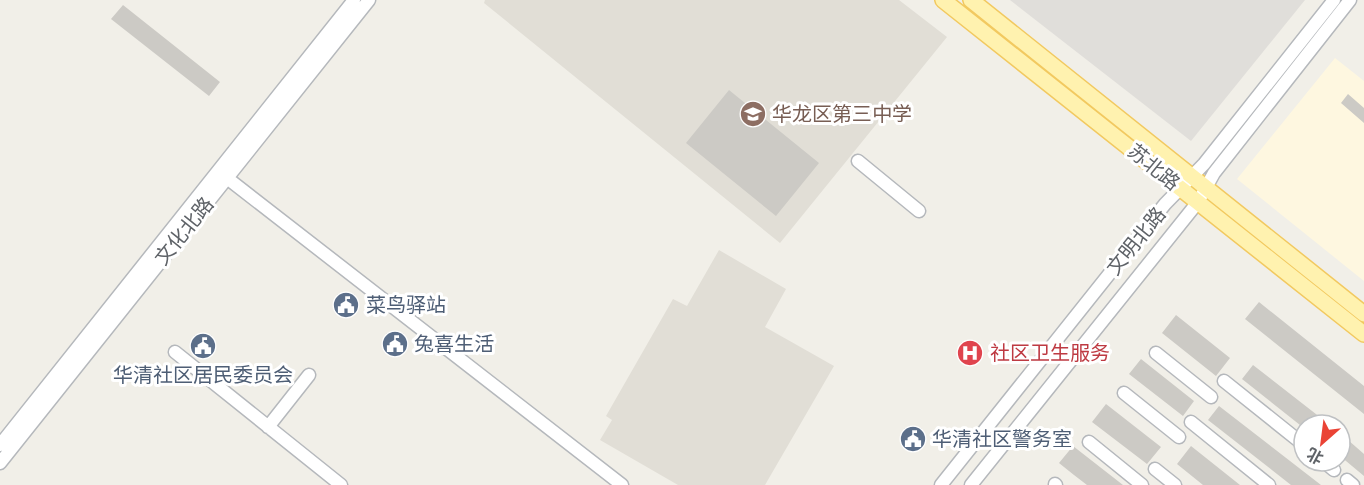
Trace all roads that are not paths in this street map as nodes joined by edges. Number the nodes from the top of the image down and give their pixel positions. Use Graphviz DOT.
graph roads {
  1 [pos="354,0"];
  2 [pos="369,0"];
  3 [pos="943,0"];
  4 [pos="971,0"];
  5 [pos="1334,0"];
  6 [pos="1350,0"];
  7 [pos="858,161"];
  8 [pos="1192,177"];
  9 [pos="227,178"];
  10 [pos="1205,188"];
  11 [pos="1181,189"];
  12 [pos="1198,202"];
  13 [pos="919,211"];
  14 [pos="1364,314"];
  15 [pos="1364,334"];
  16 [pos="175,352"];
  17 [pos="1156,353"];
  18 [pos="309,375"];
  19 [pos="1224,381"];
  20 [pos="1124,393"];
  21 [pos="1211,397"];
  22 [pos="1191,422"];
  23 [pos="268,427"];
  24 [pos="1292,435"];
  25 [pos="1179,437"];
  26 [pos="1089,442"];
  27 [pos="0,445"];
  28 [pos="0,463"];
  29 [pos="1155,469"];
  30 [pos="341,485"];
  31 [pos="622,485"];
  32 [pos="941,485"];
  33 [pos="971,485"];
  34 [pos="1142,485"];
  35 [pos="1175,485"];
  36 [pos="1269,485"];
  1 -- 27 [label="street, 文化北路"];
  2 -- 9 [label="street, 文化北路"];
  3 -- 11 [label="main road, 苏北路"];
  4 -- 8 [label="main road, 苏北路"];
  5 -- 8 [label="street, 文明北路"];
  6 -- 10 [label="street, 文明北路"];
  7 -- 13 [label="street"];
  8 -- 10 [label="main road, 苏北路"];
  8 -- 11 [label="street, 文明北路"];
  9 -- 28 [label="street, 文化北路"];
  9 -- 31 [label="street"];
  10 -- 12 [label="street, 文明北路"];
  10 -- 14 [label="main road, 苏北路"];
  11 -- 12 [label="main road, 苏北路"];
  11 -- 32 [label="street, 文明北路"];
  12 -- 15 [label="main road, 苏北路"];
  12 -- 33 [label="street, 文明北路"];
  16 -- 23 [label="street"];
  17 -- 21 [label="street"];
  18 -- 23 [label="street"];
  19 -- 24 [label="street"];
  20 -- 25 [label="street"];
  22 -- 36 [label="street"];
  23 -- 30 [label="street"];
  26 -- 34 [label="street"];
  29 -- 35 [label="street"];
}
